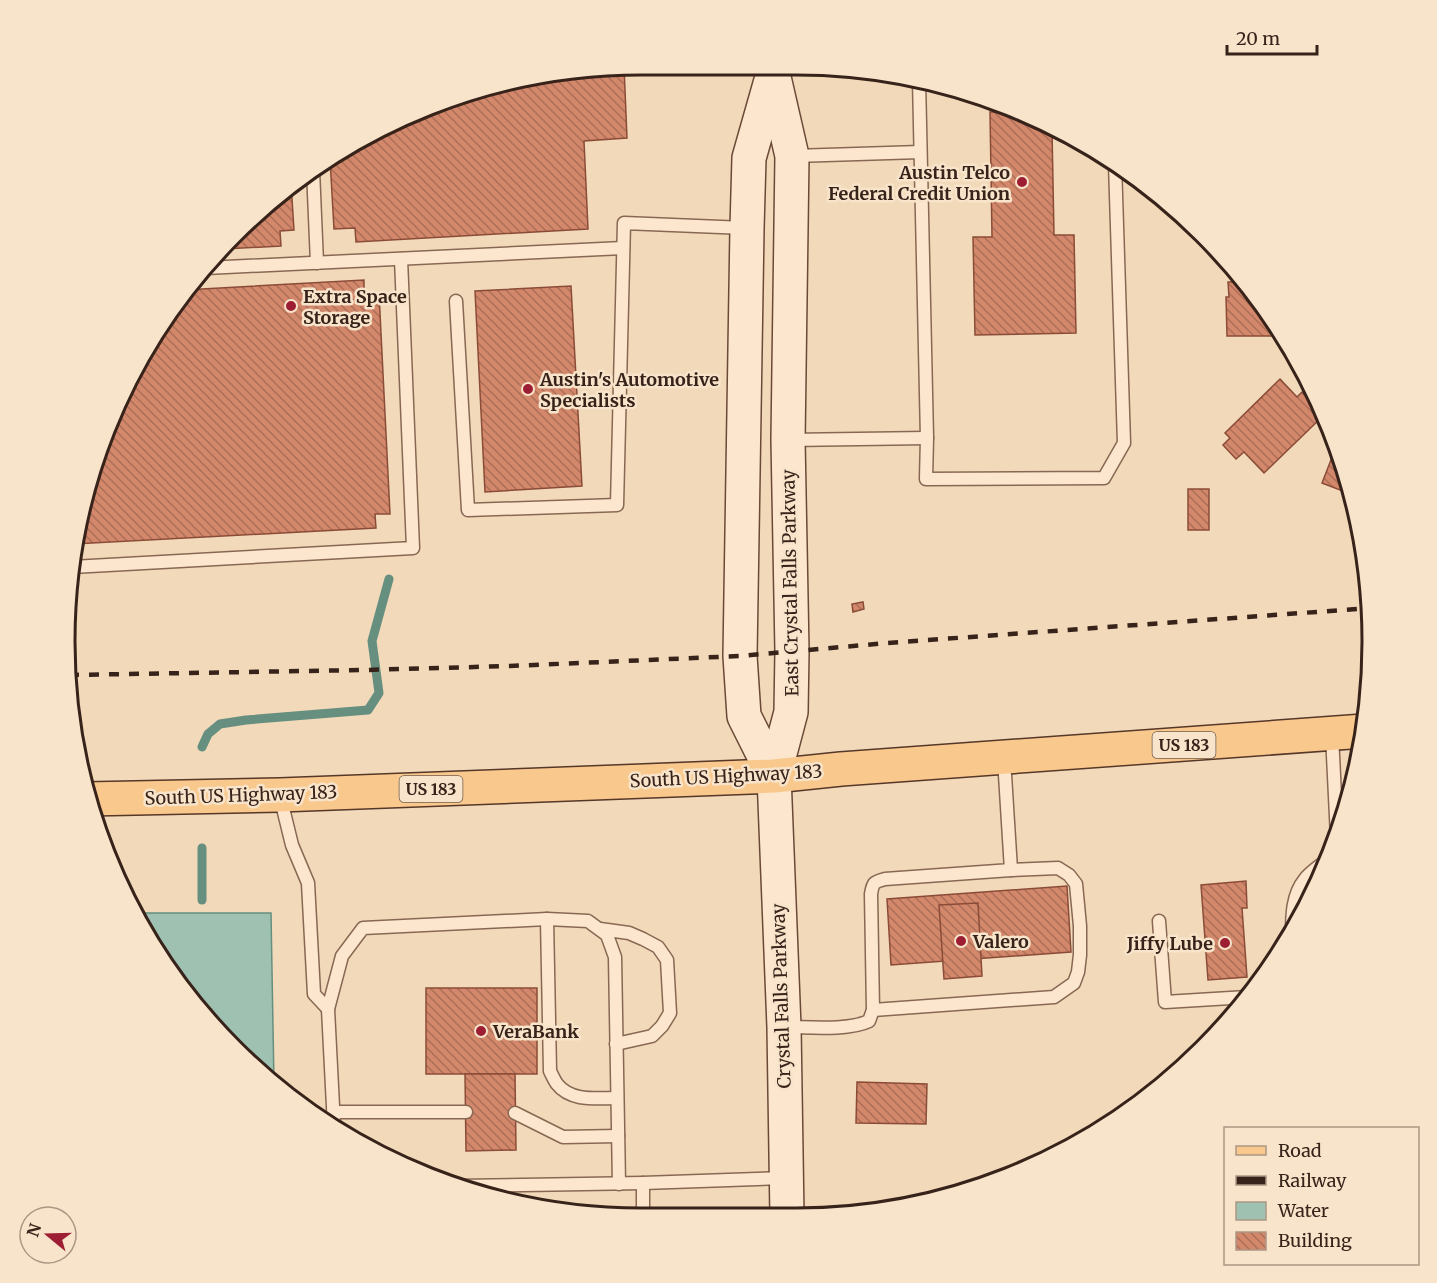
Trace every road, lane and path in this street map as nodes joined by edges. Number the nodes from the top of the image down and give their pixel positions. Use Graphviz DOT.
graph roads {
  1 [pos="772,75"];
  2 [pos="774,75"];
  3 [pos="919,89"];
  4 [pos="920,152"];
  5 [pos="792,156"];
  6 [pos="1115,174"];
  7 [pos="313,180"];
  8 [pos="747,228"];
  9 [pos="623,248"];
  10 [pos="401,259"];
  11 [pos="317,263"];
  12 [pos="216,268"];
  13 [pos="456,302"];
  14 [pos="927,438"];
  15 [pos="788,440"];
  16 [pos="80,567"];
  17 [pos="1354,732"];
  18 [pos="1332,734"];
  19 [pos="1004,758"];
  20 [pos="774,776"];
  21 [pos="280,795"];
  22 [pos="97,799"];
  23 [pos="1336,812"];
  24 [pos="1011,870"];
  25 [pos="1313,871"];
  26 [pos="1293,912"];
  27 [pos="547,919"];
  28 [pos="1159,921"];
  29 [pos="598,928"];
  30 [pos="1235,999"];
  31 [pos="328,1009"];
  32 [pos="873,1010"];
  33 [pos="784,1028"];
  34 [pos="616,1044"];
  35 [pos="618,1098"];
  36 [pos="333,1112"];
  37 [pos="466,1112"];
  38 [pos="516,1113"];
  39 [pos="333,1117"];
  40 [pos="618,1136"];
  41 [pos="785,1178"];
  42 [pos="643,1183"];
  43 [pos="619,1184"];
  44 [pos="484,1186"];
  45 [pos="643,1208"];
  46 [pos="786,1208"];
  1 -- 8 [label="main road, East Crystal Falls Parkway"];
  2 -- 5 [label="main road, East Crystal Falls Parkway"];
  3 -- 4 [label="lane"];
  4 -- 5 [label="lane"];
  4 -- 14 [label="lane"];
  5 -- 15 [label="main road, East Crystal Falls Parkway"];
  6 -- 14 [label="lane"];
  7 -- 11 [label="lane"];
  8 -- 9 [label="lane"];
  8 -- 20 [label="main road, East Crystal Falls Parkway"];
  9 -- 10 [label="lane"];
  9 -- 13 [label="lane"];
  10 -- 11 [label="lane"];
  10 -- 16 [label="lane"];
  11 -- 12 [label="lane"];
  14 -- 15 [label="lane"];
  15 -- 20 [label="main road, East Crystal Falls Parkway"];
  17 -- 18 [label="main road, South US Highway 183 / US 183"];
  18 -- 19 [label="main road, South US Highway 183 / US 183"];
  18 -- 23 [label="lane"];
  19 -- 20 [label="main road, South US Highway 183 / US 183"];
  19 -- 24 [label="lane"];
  20 -- 21 [label="main road, South US Highway 183 / US 183"];
  20 -- 33 [label="main road, Crystal Falls Parkway"];
  21 -- 22 [label="main road, South US Highway 183 / US 183"];
  21 -- 31 [label="lane"];
  24 -- 32 [label="lane"];
  24 -- 32 [label="lane"];
  25 -- 26 [label="lane"];
  27 -- 29 [label="lane"];
  27 -- 31 [label="lane"];
  27 -- 35 [label="lane"];
  28 -- 30 [label="lane"];
  29 -- 34 [label="lane"];
  29 -- 34 [label="lane"];
  31 -- 36 [label="lane"];
  32 -- 33 [label="lane"];
  33 -- 41 [label="main road, Crystal Falls Parkway"];
  34 -- 35 [label="lane"];
  35 -- 40 [label="lane"];
  36 -- 37 [label="lane"];
  36 -- 39 [label="lane"];
  38 -- 40 [label="lane"];
  40 -- 43 [label="lane"];
  41 -- 42 [label="lane"];
  41 -- 46 [label="main road, Crystal Falls Parkway"];
  42 -- 43 [label="lane"];
  42 -- 45 [label="lane"];
  43 -- 44 [label="lane"];
}
